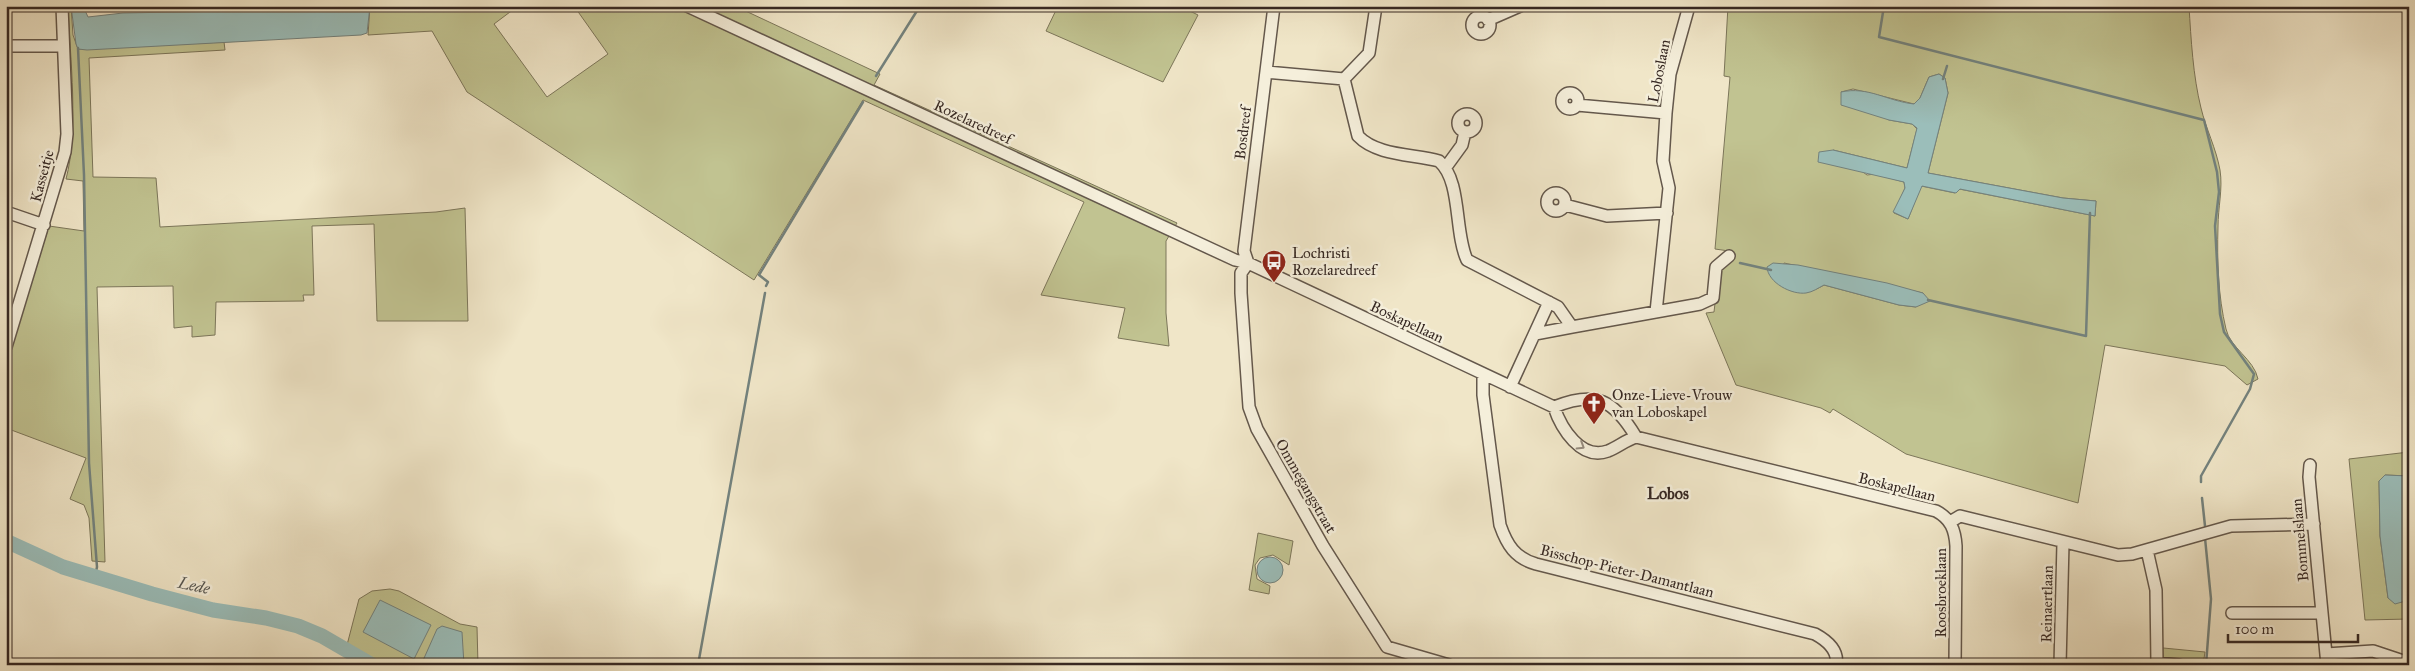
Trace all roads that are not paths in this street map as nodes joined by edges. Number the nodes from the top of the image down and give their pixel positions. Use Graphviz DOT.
graph roads {
  1 [pos="62,6"];
  2 [pos="687,6"];
  3 [pos="1274,6"];
  4 [pos="1376,6"];
  5 [pos="1520,6"];
  6 [pos="1689,6"];
  7 [pos="1488,20"];
  8 [pos="6,46"];
  9 [pos="63,46"];
  10 [pos="1266,72"];
  11 [pos="1344,79"];
  12 [pos="1577,105"];
  13 [pos="1666,113"];
  14 [pos="1464,132"];
  15 [pos="1446,167"];
  16 [pos="1565,205"];
  17 [pos="6,212"];
  18 [pos="1667,213"];
  19 [pos="44,225"];
  20 [pos="1729,256"];
  21 [pos="1248,263"];
  22 [pos="1549,302"];
  23 [pos="1656,312"];
  24 [pos="1572,327"];
  25 [pos="1535,334"];
  26 [pos="7,344"];
  27 [pos="1483,374"];
  28 [pos="1510,387"];
  29 [pos="1554,407"];
  30 [pos="1636,437"];
  31 [pos="2310,465"];
  32 [pos="1950,522"];
  33 [pos="2314,524"];
  34 [pos="2063,543"];
  35 [pos="2148,550"];
  36 [pos="2232,613"];
  37 [pos="2321,613"];
  38 [pos="2326,659"];
  39 [pos="2409,663"];
  40 [pos="1448,665"];
  41 [pos="1836,665"];
  42 [pos="1955,665"];
  43 [pos="2060,665"];
  44 [pos="2179,665"];
  1 -- 9 [label="street, Kasseitje"];
  2 -- 21 [label="street, Rozelaredreef"];
  3 -- 10 [label="street, Bosdreef"];
  4 -- 11 [label="street"];
  5 -- 7 [label="street"];
  6 -- 13 [label="street, Loboslaan"];
  8 -- 9 [label="street"];
  9 -- 19 [label="street, Kasseitje"];
  10 -- 11 [label="street"];
  10 -- 21 [label="street, Bosdreef"];
  11 -- 15 [label="street"];
  12 -- 13 [label="street, Loboslaan"];
  13 -- 18 [label="street, Loboslaan"];
  14 -- 15 [label="street"];
  15 -- 22 [label="street"];
  16 -- 18 [label="street"];
  17 -- 19 [label="street"];
  18 -- 23 [label="street, Loboslaan"];
  19 -- 26 [label="street, Kasseitje"];
  20 -- 23 [label="street"];
  21 -- 27 [label="street, Boskapellaan"];
  21 -- 40 [label="street, Ommegangstraat"];
  22 -- 24 [label="street"];
  22 -- 25 [label="street"];
  23 -- 24 [label="street"];
  24 -- 25 [label="street"];
  25 -- 28 [label="street"];
  27 -- 28 [label="street, Boskapellaan"];
  27 -- 41 [label="street, Bisschop-Pieter-Damantlaan"];
  28 -- 29 [label="street, Boskapellaan"];
  29 -- 30 [label="street"];
  29 -- 30 [label="street, one-way"];
  30 -- 32 [label="street, Boskapellaan"];
  31 -- 33 [label="street, Bommelslaan"];
  32 -- 34 [label="street"];
  32 -- 42 [label="street, Roosbroeklaan"];
  33 -- 35 [label="street"];
  33 -- 37 [label="street, Bommelslaan"];
  34 -- 35 [label="street"];
  34 -- 43 [label="street, Reinaertlaan"];
  35 -- 44 [label="street"];
  36 -- 37 [label="street"];
  37 -- 38 [label="street, Bommelslaan"];
  38 -- 39 [label="street"];
}
